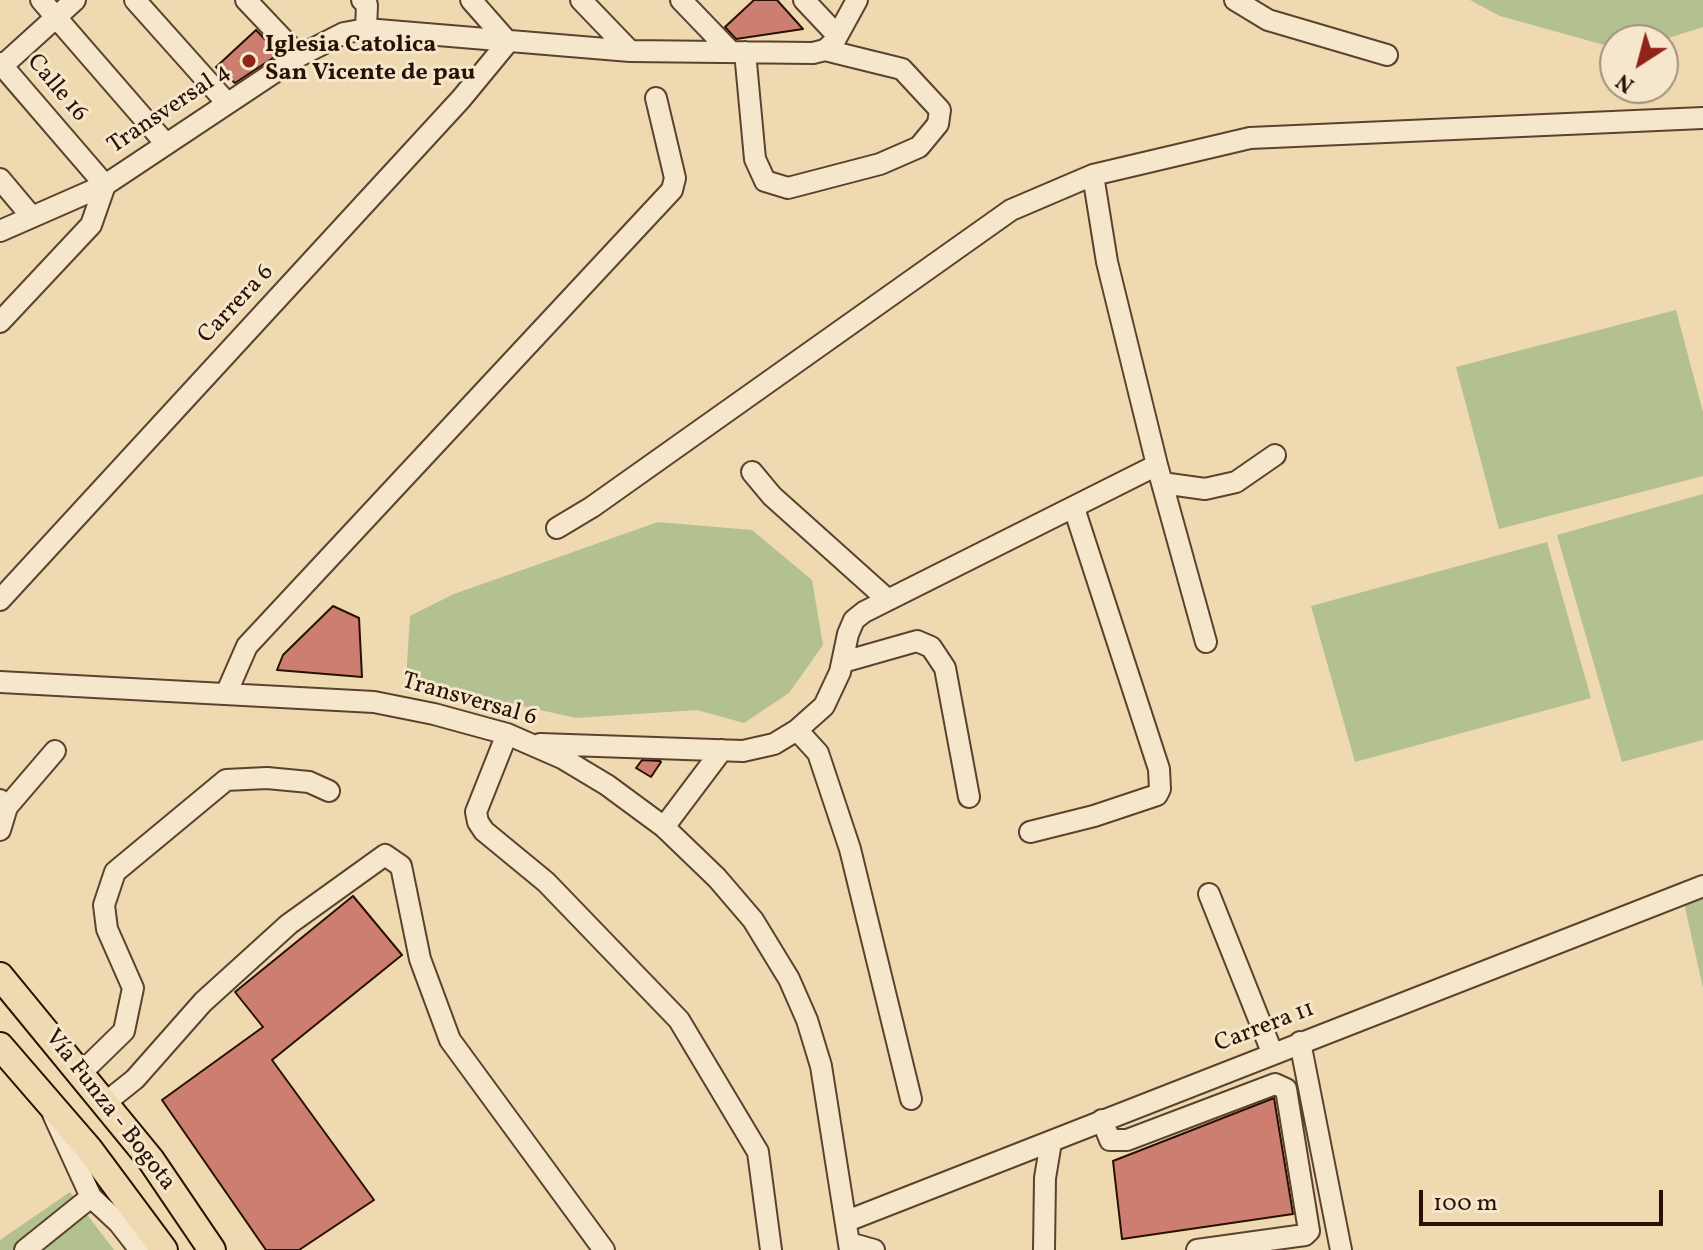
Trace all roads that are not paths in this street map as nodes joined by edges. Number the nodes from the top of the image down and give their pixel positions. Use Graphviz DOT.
graph roads {
  1 [pos="41,0"];
  2 [pos="75,0"];
  3 [pos="135,0"];
  4 [pos="246,0"];
  5 [pos="471,0"];
  6 [pos="581,0"];
  7 [pos="681,0"];
  8 [pos="804,0"];
  9 [pos="857,0"];
  10 [pos="1235,0"];
  11 [pos="367,2"];
  12 [pos="56,17"];
  13 [pos="366,29"];
  14 [pos="508,42"];
  15 [pos="830,42"];
  16 [pos="630,51"];
  17 [pos="738,52"];
  18 [pos="1387,55"];
  19 [pos="299,56"];
  20 [pos="1,65"];
  21 [pos="656,98"];
  22 [pos="227,103"];
  23 [pos="1703,118"];
  24 [pos="166,144"];
  25 [pos="1093,175"];
  26 [pos="0,179"];
  27 [pos="105,185"];
  28 [pos="32,217"];
  29 [pos="0,231"];
  30 [pos="0,322"];
  31 [pos="1275,455"];
  32 [pos="752,472"];
  33 [pos="1160,474"];
  34 [pos="1074,508"];
  35 [pos="557,528"];
  36 [pos="0,600"];
  37 [pos="888,600"];
  38 [pos="1206,642"];
  39 [pos="843,662"];
  40 [pos="0,682"];
  41 [pos="226,694"];
  42 [pos="797,730"];
  43 [pos="507,734"];
  44 [pos="532,744"];
  45 [pos="722,750"];
  46 [pos="55,751"];
  47 [pos="329,791"];
  48 [pos="969,797"];
  49 [pos="4,804"];
  50 [pos="664,827"];
  51 [pos="0,830"];
  52 [pos="1030,832"];
  53 [pos="1703,886"];
  54 [pos="1209,894"];
  55 [pos="0,976"];
  56 [pos="1300,1042"];
  57 [pos="0,1046"];
  58 [pos="1272,1052"];
  59 [pos="81,1073"];
  60 [pos="47,1099"];
  61 [pos="911,1099"];
  62 [pos="105,1103"];
  63 [pos="1102,1120"];
  64 [pos="1051,1142"];
  65 [pos="91,1197"];
  66 [pos="847,1221"];
  67 [pos="850,1247"];
  68 [pos="25,1250"];
  69 [pos="140,1250"];
  70 [pos="164,1250"];
  71 [pos="212,1250"];
  72 [pos="604,1250"];
  73 [pos="771,1250"];
  74 [pos="874,1250"];
  75 [pos="1044,1250"];
  76 [pos="1197,1250"];
  77 [pos="1341,1250"];
  1 -- 12 [label="street"];
  2 -- 12 [label="street"];
  3 -- 22 [label="street"];
  4 -- 19 [label="street"];
  5 -- 14 [label="street"];
  6 -- 16 [label="street"];
  7 -- 17 [label="street"];
  8 -- 15 [label="street"];
  9 -- 15 [label="street"];
  10 -- 18 [label="street"];
  11 -- 13 [label="street"];
  12 -- 20 [label="street"];
  12 -- 24 [label="street"];
  13 -- 14 [label="street, Transversal 4"];
  13 -- 19 [label="street, Transversal 4"];
  14 -- 16 [label="street, Transversal 4"];
  14 -- 36 [label="street, Carrera 6"];
  15 -- 17 [label="street, Transversal 4"];
  15 -- 17 [label="street, Transversal 4"];
  16 -- 17 [label="street, Transversal 4"];
  19 -- 22 [label="street, Transversal 4"];
  20 -- 27 [label="street, Calle 16"];
  21 -- 41 [label="street"];
  22 -- 24 [label="street, Transversal 4"];
  23 -- 25 [label="street"];
  24 -- 27 [label="street, Transversal 4"];
  25 -- 33 [label="street"];
  25 -- 35 [label="street"];
  26 -- 28 [label="street"];
  27 -- 28 [label="street, Transversal 4"];
  27 -- 30 [label="street"];
  28 -- 29 [label="street, Transversal 4"];
  31 -- 33 [label="street"];
  32 -- 37 [label="street"];
  33 -- 34 [label="street"];
  33 -- 38 [label="street"];
  34 -- 37 [label="street"];
  34 -- 52 [label="street"];
  37 -- 39 [label="street"];
  39 -- 42 [label="street"];
  39 -- 48 [label="street"];
  40 -- 41 [label="street, Transversal 6"];
  41 -- 43 [label="street, Transversal 6"];
  42 -- 45 [label="street"];
  42 -- 61 [label="street"];
  43 -- 44 [label="street, Transversal 6"];
  43 -- 73 [label="street"];
  44 -- 45 [label="street"];
  44 -- 50 [label="street, Transversal 6"];
  45 -- 50 [label="street"];
  46 -- 49 [label="street"];
  47 -- 59 [label="street"];
  49 -- 51 [label="street"];
  50 -- 66 [label="street, Transversal 6"];
  53 -- 56 [label="street, Carrera 11"];
  54 -- 58 [label="street"];
  55 -- 59 [label="main road, Vía Funza - Bogota"];
  56 -- 58 [label="street, Carrera 11"];
  56 -- 77 [label="street"];
  57 -- 60 [label="main road"];
  58 -- 63 [label="street, Carrera 11"];
  59 -- 60 [label="main road"];
  59 -- 62 [label="main road, Vía Funza - Bogota"];
  60 -- 65 [label="street"];
  60 -- 70 [label="main road"];
  62 -- 71 [label="main road, Vía Funza - Bogota"];
  62 -- 72 [label="street"];
  63 -- 64 [label="street, Carrera 11"];
  63 -- 76 [label="street"];
  64 -- 66 [label="street, Carrera 11"];
  64 -- 75 [label="street"];
  65 -- 68 [label="street"];
  65 -- 69 [label="street"];
  66 -- 67 [label="street, Transversal 6"];
  67 -- 74 [label="street"];
}
